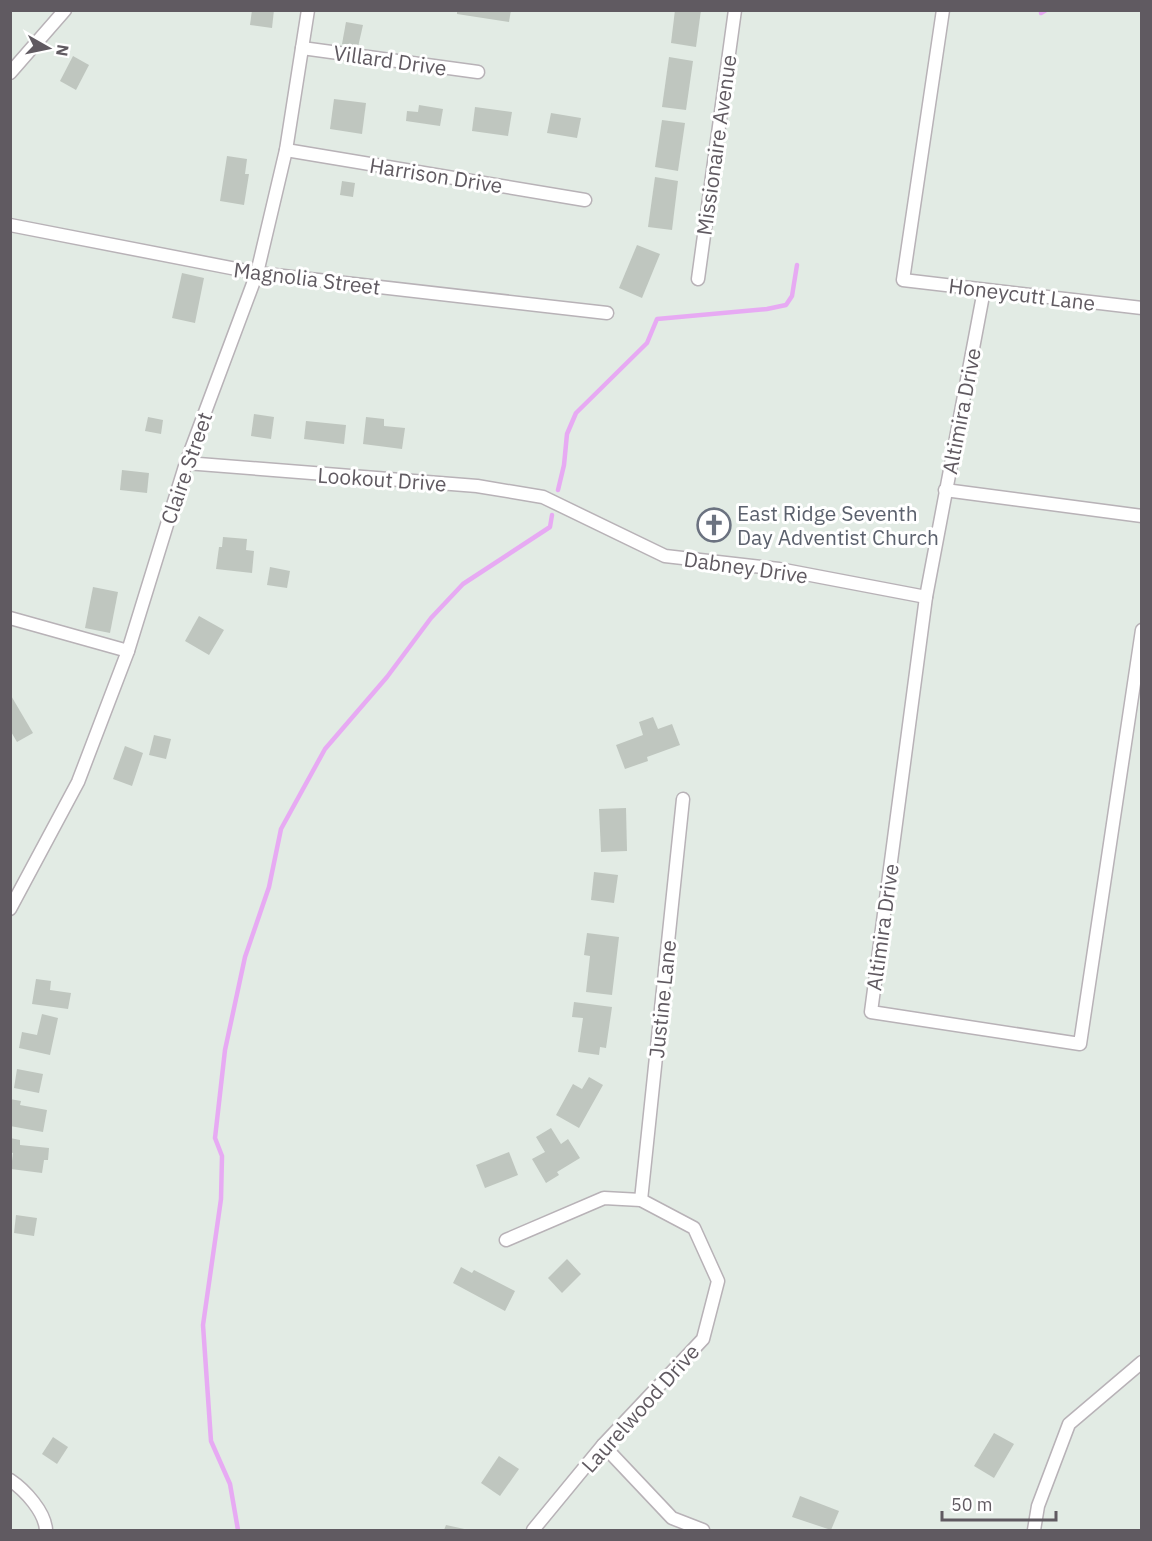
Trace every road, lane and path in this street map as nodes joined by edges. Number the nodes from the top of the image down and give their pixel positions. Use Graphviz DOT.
graph roads {
  1 [pos="65,10"];
  2 [pos="308,10"];
  3 [pos="735,10"];
  4 [pos="943,10"];
  5 [pos="302,48"];
  6 [pos="478,72"];
  7 [pos="10,73"];
  8 [pos="286,150"];
  9 [pos="585,200"];
  10 [pos="10,225"];
  11 [pos="257,273"];
  12 [pos="698,279"];
  13 [pos="984,290"];
  14 [pos="1142,308"];
  15 [pos="607,313"];
  16 [pos="186,464"];
  17 [pos="945,490"];
  18 [pos="575,511"];
  19 [pos="1142,516"];
  20 [pos="926,597"];
  21 [pos="10,618"];
  22 [pos="1142,630"];
  23 [pos="128,651"];
  24 [pos="683,799"];
  25 [pos="10,909"];
  26 [pos="641,1200"];
  27 [pos="507,1240"];
  28 [pos="1142,1362"];
  29 [pos="603,1445"];
  30 [pos="10,1480"];
  31 [pos="46,1530"];
  32 [pos="533,1530"];
  33 [pos="703,1530"];
  34 [pos="1034,1530"];
  1 -- 7 [label="street"];
  2 -- 5 [label="street, Claire Street"];
  3 -- 12 [label="street, Missionaire Avenue"];
  4 -- 13 [label="street, Honeycutt Lane"];
  5 -- 6 [label="street, Villard Drive"];
  5 -- 8 [label="street, Claire Street"];
  8 -- 9 [label="street, Harrison Drive"];
  8 -- 11 [label="street, Claire Street"];
  10 -- 11 [label="street, Magnolia Street"];
  11 -- 15 [label="street, Magnolia Street"];
  11 -- 16 [label="street, Claire Street"];
  13 -- 14 [label="street, Honeycutt Lane"];
  13 -- 17 [label="street, Altimira Drive"];
  16 -- 18 [label="street, Lookout Drive"];
  16 -- 23 [label="street, Claire Street"];
  17 -- 19 [label="street"];
  17 -- 20 [label="street, Altimira Drive"];
  18 -- 20 [label="street, Dabney Drive"];
  20 -- 22 [label="street, Altimira Drive"];
  21 -- 23 [label="street"];
  23 -- 25 [label="street, Claire Street"];
  24 -- 26 [label="street, Justine Lane"];
  26 -- 27 [label="street, Laurelwood Drive"];
  26 -- 29 [label="street, Laurelwood Drive"];
  28 -- 34 [label="street"];
  29 -- 32 [label="street, Laurelwood Drive"];
  29 -- 33 [label="street"];
  30 -- 31 [label="street"];
}
